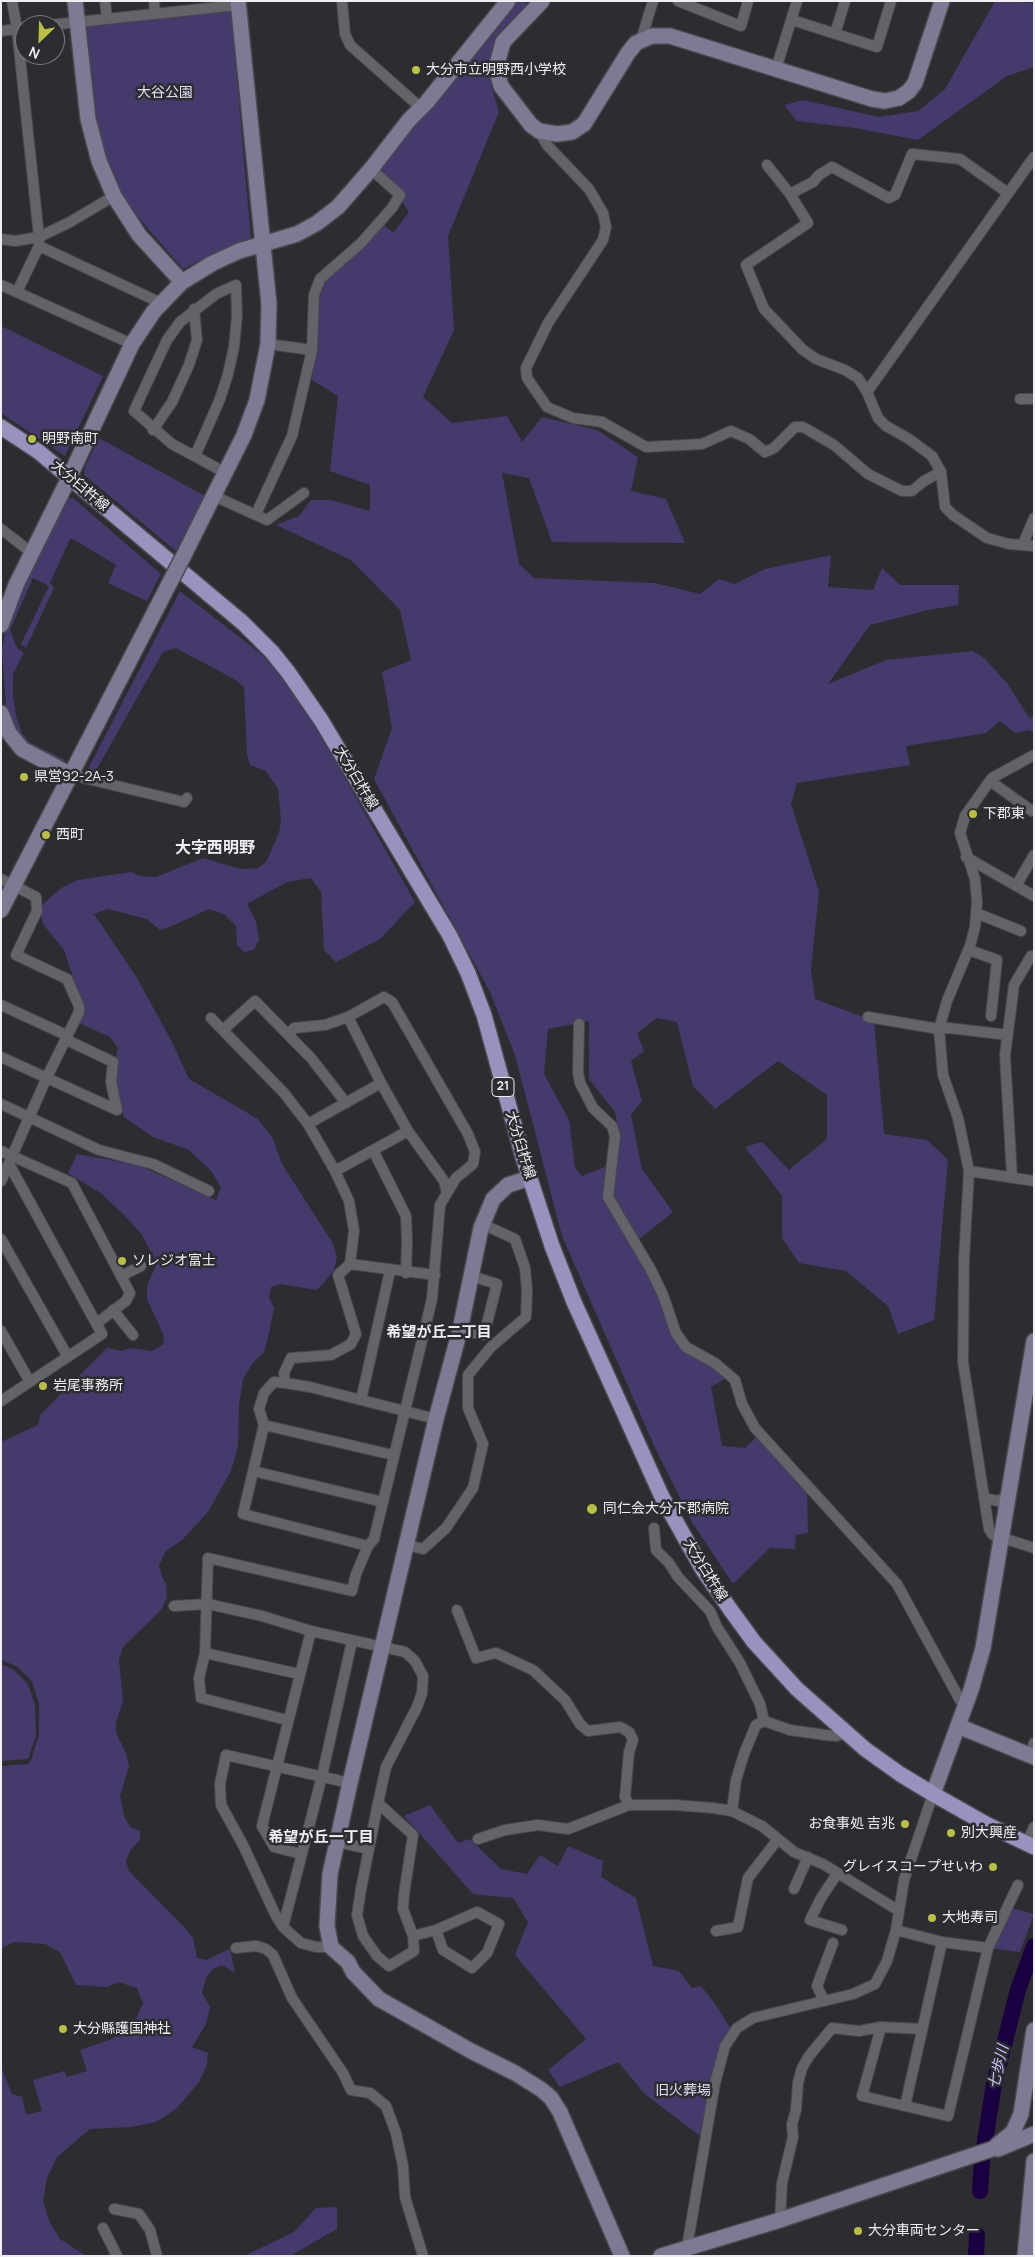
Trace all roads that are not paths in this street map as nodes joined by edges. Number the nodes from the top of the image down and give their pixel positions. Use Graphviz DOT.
graph roads {
  1 [pos="12,1"];
  2 [pos="75,1"];
  3 [pos="105,1"];
  4 [pos="154,1"];
  5 [pos="342,1"];
  6 [pos="508,1"];
  7 [pos="542,1"];
  8 [pos="653,1"];
  9 [pos="678,1"];
  10 [pos="748,1"];
  11 [pos="797,1"];
  12 [pos="845,1"];
  13 [pos="892,1"];
  14 [pos="942,1"];
  15 [pos="238,3"];
  16 [pos="204,5"];
  17 [pos="702,6"];
  18 [pos="156,13"];
  19 [pos="16,15"];
  20 [pos="107,18"];
  21 [pos="792,20"];
  22 [pos="77,22"];
  23 [pos="65,23"];
  24 [pos="15,30"];
  25 [pos="1,31"];
  26 [pos="835,34"];
  27 [pos="641,40"];
  28 [pos="24,65"];
  29 [pos="776,70"];
  30 [pos="421,108"];
  31 [pos="538,131"];
  32 [pos="1034,157"];
  33 [pos="766,165"];
  34 [pos="371,169"];
  35 [pos="1008,193"];
  36 [pos="790,194"];
  37 [pos="114,196"];
  38 [pos="1,239"];
  39 [pos="39,242"];
  40 [pos="262,244"];
  41 [pos="182,282"];
  42 [pos="1,285"];
  43 [pos="17,292"];
  44 [pos="161,303"];
  45 [pos="194,309"];
  46 [pos="132,344"];
  47 [pos="268,344"];
  48 [pos="312,350"];
  49 [pos="867,392"];
  50 [pos="1020,399"];
  51 [pos="1034,399"];
  52 [pos="1,427"];
  53 [pos="153,430"];
  54 [pos="195,456"];
  55 [pos="941,472"];
  56 [pos="226,473"];
  57 [pos="69,478"];
  58 [pos="304,493"];
  59 [pos="214,496"];
  60 [pos="256,514"];
  61 [pos="1034,518"];
  62 [pos="1,529"];
  63 [pos="1023,544"];
  64 [pos="1034,546"];
  65 [pos="32,553"];
  66 [pos="1,625"];
  67 [pos="1,713"];
  68 [pos="1034,756"];
  69 [pos="70,775"];
  70 [pos="990,782"];
  71 [pos="187,798"];
  72 [pos="1033,812"];
  73 [pos="1034,855"];
  74 [pos="966,857"];
  75 [pos="8,882"];
  76 [pos="1016,886"];
  77 [pos="1034,896"];
  78 [pos="1,910"];
  79 [pos="976,913"];
  80 [pos="1021,931"];
  81 [pos="968,950"];
  82 [pos="1034,957"];
  83 [pos="1,1005"];
  84 [pos="991,1016"];
  85 [pos="348,1017"];
  86 [pos="868,1017"];
  87 [pos="210,1018"];
  88 [pos="579,1024"];
  89 [pos="223,1030"];
  90 [pos="940,1030"];
  91 [pos="289,1034"];
  92 [pos="66,1035"];
  93 [pos="1008,1035"];
  94 [pos="1,1057"];
  95 [pos="47,1077"];
  96 [pos="381,1083"];
  97 [pos="346,1102"];
  98 [pos="1,1104"];
  99 [pos="30,1117"];
  100 [pos="308,1124"];
  101 [pos="408,1131"];
  102 [pos="373,1150"];
  103 [pos="1,1151"];
  104 [pos="10,1160"];
  105 [pos="335,1171"];
  106 [pos="969,1171"];
  107 [pos="1012,1177"];
  108 [pos="530,1178"];
  109 [pos="1,1181"];
  110 [pos="1034,1181"];
  111 [pos="208,1191"];
  112 [pos="447,1193"];
  113 [pos="482,1224"];
  114 [pos="1,1239"];
  115 [pos="350,1264"];
  116 [pos="141,1266"];
  117 [pos="390,1271"];
  118 [pos="406,1273"];
  119 [pos="435,1275"];
  120 [pos="121,1276"];
  121 [pos="471,1276"];
  122 [pos="113,1310"];
  123 [pos="97,1322"];
  124 [pos="460,1330"];
  125 [pos="1,1331"];
  126 [pos="133,1335"];
  127 [pos="1034,1342"];
  128 [pos="68,1357"];
  129 [pos="30,1382"];
  130 [pos="285,1383"];
  131 [pos="1030,1388"];
  132 [pos="361,1400"];
  133 [pos="1,1401"];
  134 [pos="403,1411"];
  135 [pos="436,1419"];
  136 [pos="264,1425"];
  137 [pos="393,1455"];
  138 [pos="253,1471"];
  139 [pos="1008,1496"];
  140 [pos="984,1498"];
  141 [pos="383,1502"];
  142 [pos="654,1528"];
  143 [pos="1001,1538"];
  144 [pos="407,1545"];
  145 [pos="368,1546"];
  146 [pos="1034,1548"];
  147 [pos="208,1604"];
  148 [pos="174,1606"];
  149 [pos="457,1610"];
  150 [pos="311,1631"];
  151 [pos="352,1641"];
  152 [pos="384,1645"];
  153 [pos="205,1653"];
  154 [pos="299,1674"];
  155 [pos="966,1706"];
  156 [pos="287,1720"];
  157 [pos="764,1721"];
  158 [pos="958,1726"];
  159 [pos="844,1732"];
  160 [pos="1033,1752"];
  161 [pos="278,1767"];
  162 [pos="322,1776"];
  163 [pos="350,1783"];
  164 [pos="933,1794"];
  165 [pos="378,1803"];
  166 [pos="628,1805"];
  167 [pos="732,1811"];
  168 [pos="1033,1837"];
  169 [pos="478,1839"];
  170 [pos="778,1839"];
  171 [pos="337,1842"];
  172 [pos="369,1849"];
  173 [pos="301,1854"];
  174 [pos="808,1857"];
  175 [pos="837,1874"];
  176 [pos="1018,1886"];
  177 [pos="794,1889"];
  178 [pos="899,1911"];
  179 [pos="283,1927"];
  180 [pos="436,1930"];
  181 [pos="842,1930"];
  182 [pos="896,1930"];
  183 [pos="716,1931"];
  184 [pos="413,1936"];
  185 [pos="942,1942"];
  186 [pos="833,1943"];
  187 [pos="331,1947"];
  188 [pos="236,1948"];
  189 [pos="988,1948"];
  190 [pos="824,2001"];
  191 [pos="881,2028"];
  192 [pos="922,2029"];
  193 [pos="1034,2030"];
  194 [pos="905,2106"];
  195 [pos="1034,2134"];
  196 [pos="998,2147"];
  197 [pos="1034,2161"];
  198 [pos="114,2209"];
  199 [pos="780,2220"];
  200 [pos="102,2228"];
  201 [pos="687,2251"];
  202 [pos="117,2256"];
  203 [pos="157,2256"];
  204 [pos="423,2256"];
  205 [pos="622,2256"];
  206 [pos="661,2256"];
  207 [pos="1024,2256"];
  1 -- 19 [label="street"];
  2 -- 22 [label="street"];
  3 -- 20 [label="street"];
  4 -- 18 [label="street"];
  5 -- 30 [label="street"];
  6 -- 30 [label="street"];
  7 -- 31 [label="street"];
  8 -- 27 [label="street"];
  9 -- 17 [label="street"];
  10 -- 17 [label="street"];
  11 -- 21 [label="street"];
  12 -- 26 [label="street"];
  13 -- 26 [label="street"];
  14 -- 29 [label="street"];
  15 -- 16 [label="street"];
  15 -- 40 [label="street"];
  16 -- 18 [label="street"];
  18 -- 20 [label="street"];
  20 -- 22 [label="street"];
  21 -- 26 [label="street"];
  21 -- 29 [label="street"];
  22 -- 23 [label="street"];
  22 -- 37 [label="street"];
  24 -- 25 [label="street"];
  27 -- 29 [label="street"];
  27 -- 31 [label="street"];
  28 -- 39 [label="street"];
  30 -- 34 [label="street"];
  31 -- 55 [label="street"];
  32 -- 35 [label="street"];
  33 -- 36 [label="street"];
  34 -- 40 [label="street"];
  34 -- 48 [label="street"];
  35 -- 36 [label="street"];
  35 -- 49 [label="street"];
  36 -- 49 [label="street"];
  37 -- 39 [label="street"];
  37 -- 41 [label="street"];
  38 -- 39 [label="street"];
  39 -- 43 [label="street"];
  39 -- 44 [label="street"];
  40 -- 41 [label="street"];
  40 -- 47 [label="street"];
  41 -- 44 [label="street"];
  42 -- 43 [label="street"];
  43 -- 46 [label="street"];
  44 -- 46 [label="street"];
  45 -- 53 [label="street"];
  45 -- 53 [label="street"];
  45 -- 54 [label="street"];
  46 -- 57 [label="street"];
  47 -- 48 [label="street"];
  47 -- 56 [label="street"];
  48 -- 60 [label="street"];
  49 -- 55 [label="street"];
  50 -- 51 [label="street"];
  52 -- 57 [label="main road, 大分臼杵線 / 21"];
  53 -- 54 [label="street"];
  54 -- 56 [label="street"];
  55 -- 63 [label="street"];
  56 -- 59 [label="street"];
  57 -- 65 [label="street"];
  57 -- 108 [label="main road, 大分臼杵線 / 21"];
  58 -- 60 [label="street"];
  59 -- 60 [label="street"];
  59 -- 69 [label="street, bridge"];
  61 -- 63 [label="street"];
  62 -- 65 [label="street"];
  63 -- 64 [label="street"];
  65 -- 66 [label="street"];
  67 -- 69 [label="street"];
  68 -- 70 [label="street"];
  69 -- 71 [label="street"];
  69 -- 75 [label="street"];
  70 -- 72 [label="street"];
  70 -- 74 [label="street"];
  73 -- 76 [label="street"];
  74 -- 76 [label="street"];
  74 -- 79 [label="street"];
  75 -- 78 [label="street"];
  75 -- 92 [label="street"];
  76 -- 77 [label="street"];
  79 -- 80 [label="street"];
  79 -- 81 [label="street"];
  81 -- 84 [label="street"];
  81 -- 90 [label="street"];
  82 -- 93 [label="street"];
  83 -- 92 [label="street"];
  85 -- 91 [label="street"];
  85 -- 96 [label="street"];
  85 -- 112 [label="street"];
  86 -- 90 [label="street"];
  87 -- 89 [label="street"];
  88 -- 155 [label="street"];
  89 -- 91 [label="street"];
  89 -- 100 [label="street"];
  90 -- 93 [label="street"];
  90 -- 106 [label="street"];
  91 -- 97 [label="street"];
  92 -- 95 [label="street"];
  92 -- 95 [label="street"];
  93 -- 107 [label="street"];
  94 -- 95 [label="street"];
  95 -- 99 [label="street"];
  96 -- 97 [label="street"];
  96 -- 101 [label="street"];
  97 -- 100 [label="street"];
  98 -- 99 [label="street"];
  99 -- 104 [label="street"];
  99 -- 111 [label="street"];
  100 -- 105 [label="street"];
  101 -- 102 [label="street"];
  101 -- 112 [label="street"];
  102 -- 105 [label="street"];
  102 -- 118 [label="street"];
  103 -- 104 [label="street"];
  104 -- 109 [label="street"];
  104 -- 120 [label="street"];
  104 -- 123 [label="street"];
  105 -- 115 [label="street"];
  106 -- 107 [label="street"];
  106 -- 140 [label="street"];
  107 -- 110 [label="street"];
  108 -- 113 [label="street"];
  108 -- 159 [label="main road, 大分臼杵線 / 21"];
  112 -- 119 [label="street"];
  113 -- 121 [label="street"];
  113 -- 144 [label="street"];
  114 -- 128 [label="street"];
  115 -- 117 [label="street"];
  115 -- 130 [label="street"];
  116 -- 120 [label="street"];
  117 -- 118 [label="street"];
  117 -- 132 [label="street"];
  118 -- 119 [label="street"];
  119 -- 134 [label="street"];
  120 -- 122 [label="street"];
  121 -- 124 [label="street"];
  121 -- 124 [label="street"];
  122 -- 123 [label="street"];
  122 -- 126 [label="street"];
  123 -- 128 [label="street"];
  124 -- 135 [label="street"];
  125 -- 129 [label="street"];
  127 -- 131 [label="street"];
  128 -- 129 [label="street"];
  129 -- 133 [label="street"];
  130 -- 132 [label="street"];
  130 -- 136 [label="street"];
  131 -- 139 [label="street"];
  132 -- 134 [label="street"];
  134 -- 135 [label="street"];
  134 -- 137 [label="street"];
  135 -- 144 [label="street"];
  136 -- 137 [label="street"];
  136 -- 138 [label="street"];
  137 -- 141 [label="street"];
  138 -- 141 [label="street"];
  138 -- 145 [label="street"];
  139 -- 140 [label="street"];
  139 -- 143 [label="street"];
  140 -- 143 [label="street"];
  141 -- 145 [label="street"];
  142 -- 157 [label="street"];
  143 -- 146 [label="street"];
  143 -- 155 [label="street"];
  144 -- 152 [label="street"];
  145 -- 147 [label="street"];
  147 -- 148 [label="street"];
  147 -- 150 [label="street"];
  147 -- 153 [label="street"];
  149 -- 166 [label="street"];
  150 -- 151 [label="street"];
  150 -- 154 [label="street"];
  151 -- 152 [label="street"];
  151 -- 162 [label="street"];
  152 -- 163 [label="street"];
  152 -- 165 [label="street"];
  153 -- 154 [label="street"];
  153 -- 156 [label="street"];
  154 -- 156 [label="street"];
  155 -- 158 [label="street"];
  156 -- 161 [label="street"];
  157 -- 159 [label="street"];
  157 -- 167 [label="street"];
  158 -- 160 [label="street"];
  158 -- 164 [label="street"];
  159 -- 164 [label="main road, 大分臼杵線 / 21"];
  161 -- 162 [label="street"];
  161 -- 173 [label="street"];
  161 -- 179 [label="street"];
  162 -- 163 [label="street"];
  162 -- 173 [label="street"];
  163 -- 171 [label="street"];
  164 -- 168 [label="main road, 大分臼杵線 / 21"];
  164 -- 178 [label="street"];
  165 -- 172 [label="street"];
  165 -- 184 [label="street"];
  166 -- 167 [label="street"];
  166 -- 169 [label="street"];
  167 -- 170 [label="street"];
  170 -- 174 [label="street"];
  170 -- 183 [label="street"];
  171 -- 172 [label="street"];
  171 -- 187 [label="street"];
  172 -- 184 [label="street"];
  173 -- 179 [label="street"];
  174 -- 175 [label="street"];
  174 -- 177 [label="street"];
  175 -- 178 [label="street"];
  175 -- 181 [label="street"];
  176 -- 189 [label="street"];
  178 -- 182 [label="street"];
  179 -- 187 [label="street"];
  180 -- 180 [label="street"];
  180 -- 184 [label="street"];
  182 -- 185 [label="street"];
  182 -- 190 [label="street"];
  185 -- 189 [label="street"];
  185 -- 192 [label="street"];
  186 -- 190 [label="street"];
  187 -- 205 [label="street"];
  188 -- 204 [label="street"];
  189 -- 194 [label="street"];
  190 -- 201 [label="street"];
  191 -- 192 [label="street"];
  191 -- 194 [label="street"];
  191 -- 199 [label="street"];
  192 -- 194 [label="street"];
  193 -- 196 [label="street"];
  195 -- 196 [label="street"];
  196 -- 199 [label="street"];
  197 -- 207 [label="street"];
  198 -- 203 [label="street"];
  199 -- 201 [label="street"];
  200 -- 202 [label="street"];
  201 -- 206 [label="street"];
}
